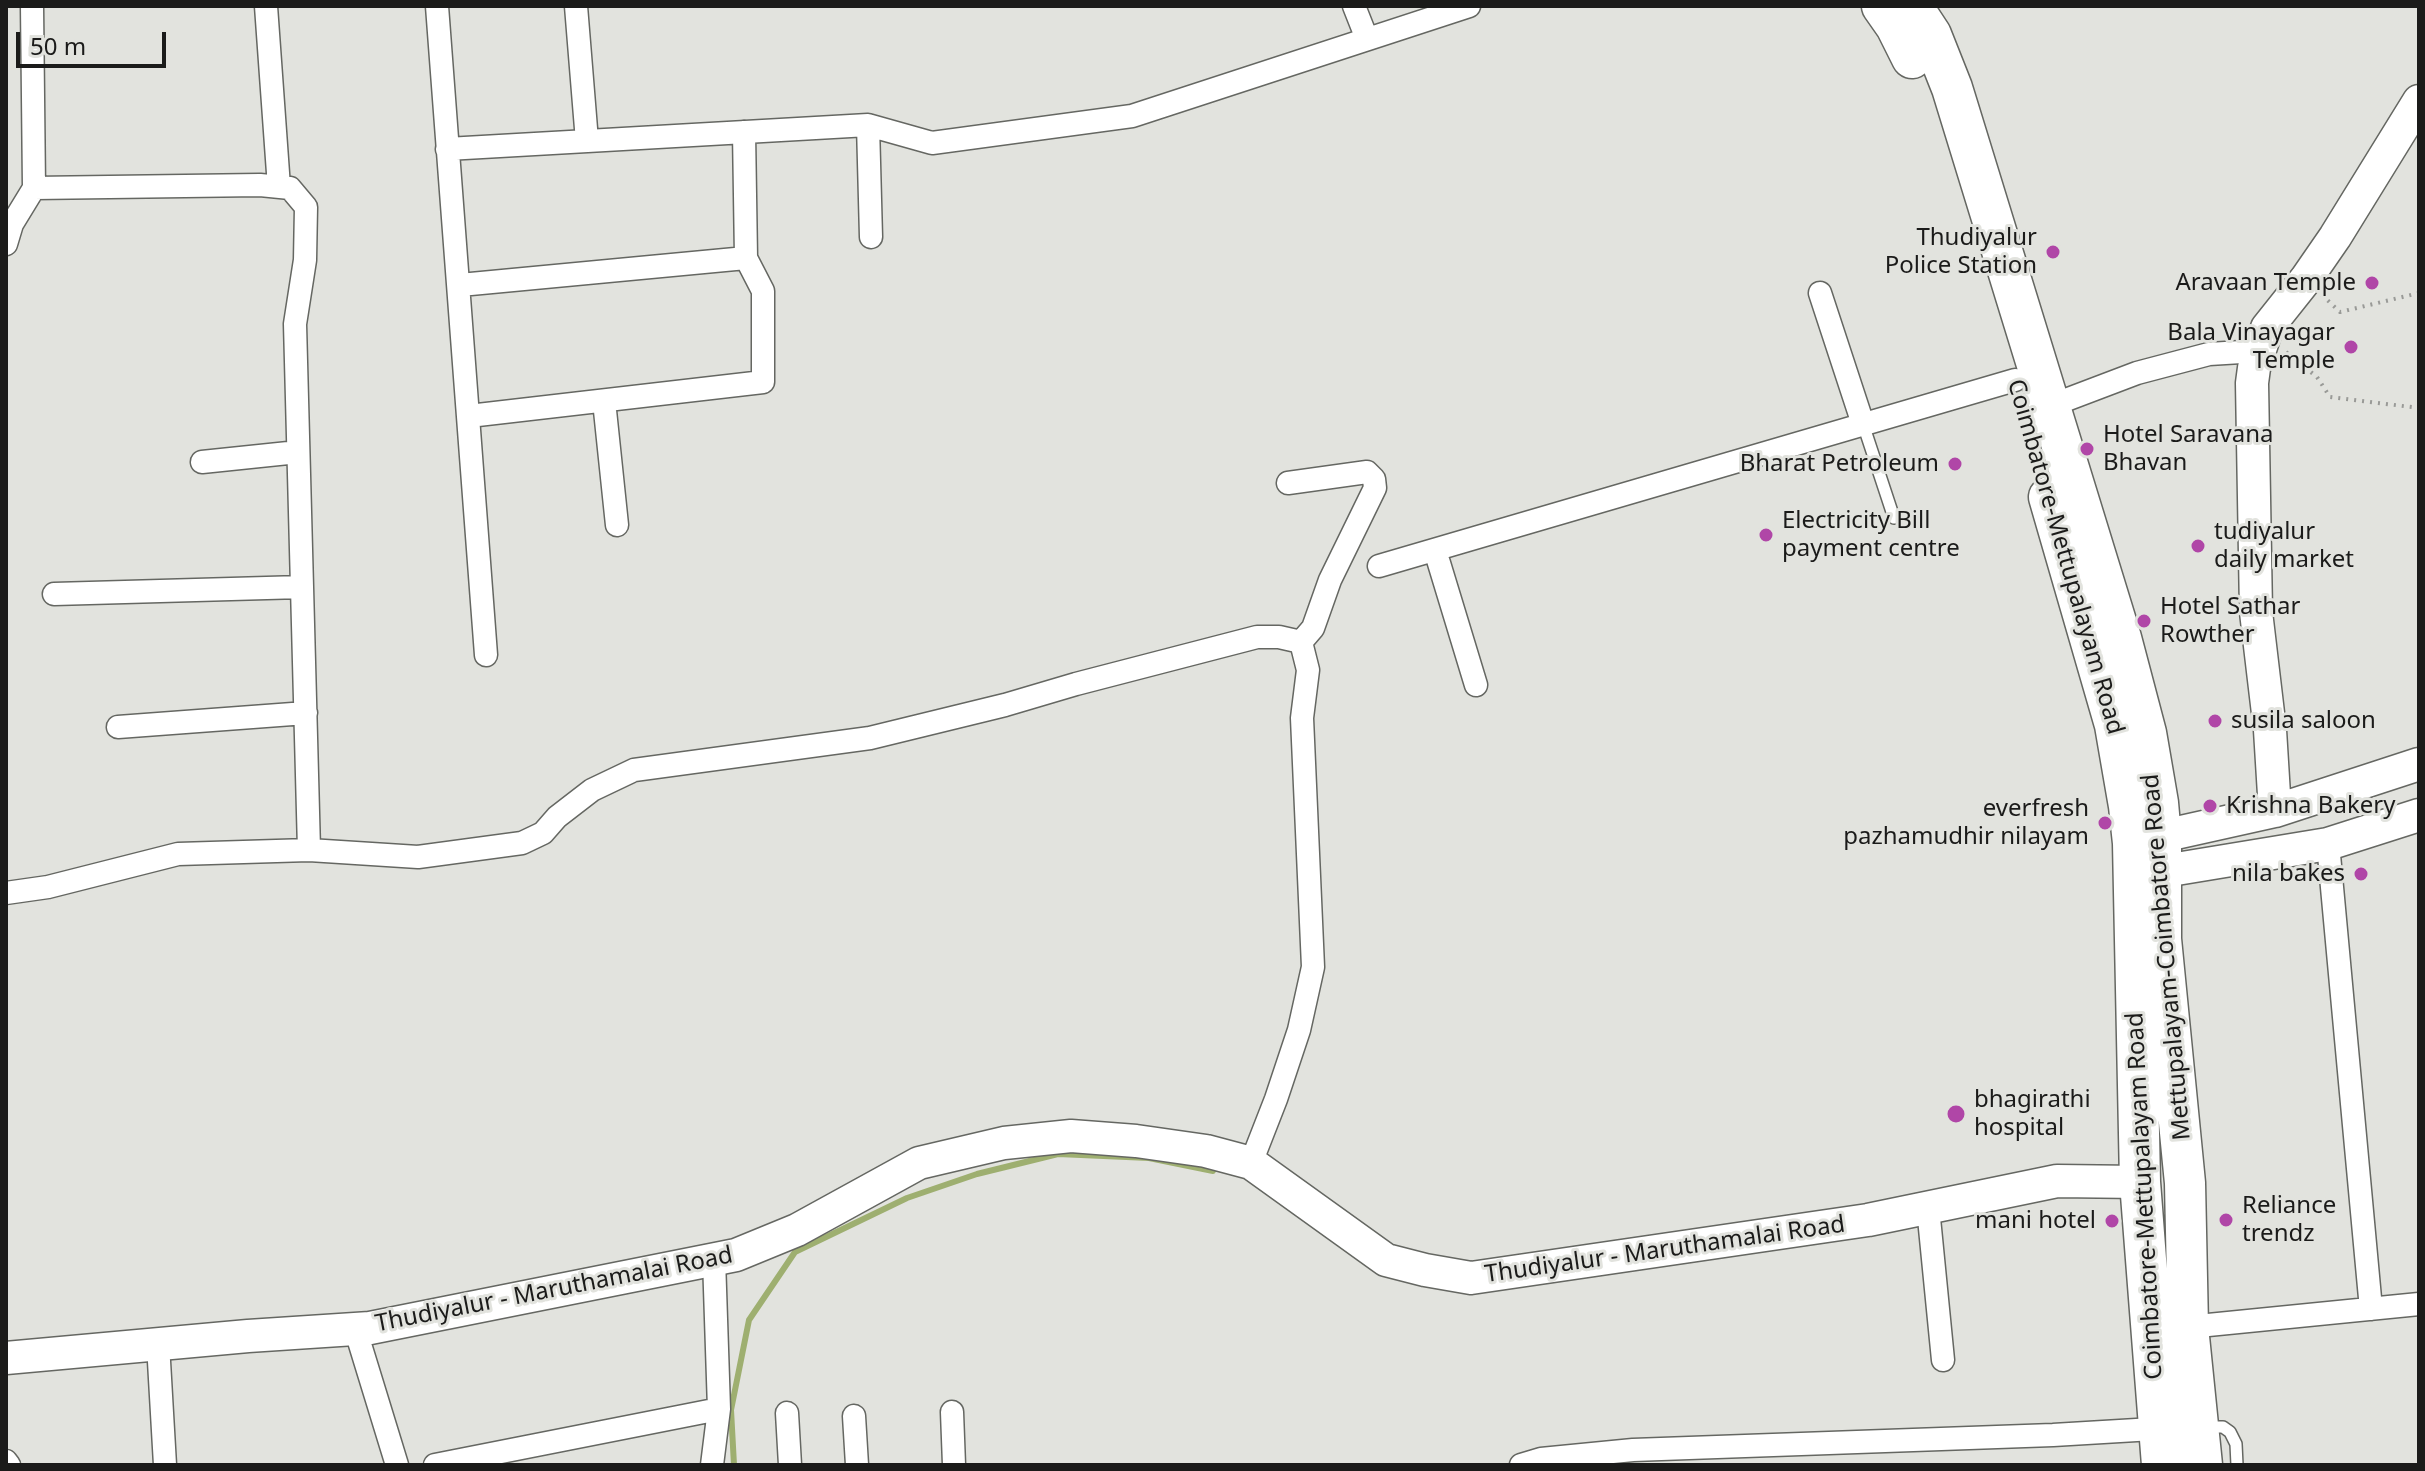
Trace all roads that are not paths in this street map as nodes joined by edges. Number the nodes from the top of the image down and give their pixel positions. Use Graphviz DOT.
graph roads {
  1 [pos="32,6"];
  2 [pos="51,6"];
  3 [pos="266,6"];
  4 [pos="437,6"];
  5 [pos="576,6"];
  6 [pos="1354,6"];
  7 [pos="1469,6"];
  8 [pos="1882,6"];
  9 [pos="1912,6"];
  10 [pos="1367,39"];
  11 [pos="2419,101"];
  12 [pos="868,125"];
  13 [pos="744,132"];
  14 [pos="587,141"];
  15 [pos="447,149"];
  16 [pos="279,187"];
  17 [pos="34,188"];
  18 [pos="871,237"];
  19 [pos="6,244"];
  20 [pos="746,258"];
  21 [pos="460,285"];
  22 [pos="1820,293"];
  23 [pos="2262,339"];
  24 [pos="2015,380"];
  25 [pos="604,401"];
  26 [pos="2050,406"];
  27 [pos="469,416"];
  28 [pos="1863,424"];
  29 [pos="298,452"];
  30 [pos="202,462"];
  31 [pos="1288,483"];
  32 [pos="1894,518"];
  33 [pos="617,525"];
  34 [pos="1435,550"];
  35 [pos="1379,566"];
  36 [pos="302,587"];
  37 [pos="54,594"];
  38 [pos="1301,642"];
  39 [pos="486,655"];
  40 [pos="1476,685"];
  41 [pos="306,713"];
  42 [pos="118,727"];
  43 [pos="2419,764"];
  44 [pos="2275,811"];
  45 [pos="2419,815"];
  46 [pos="2328,844"];
  47 [pos="309,850"];
  48 [pos="2147,857"];
  49 [pos="6,893"];
  50 [pos="1251,1163"];
  51 [pos="2140,1182"];
  52 [pos="1928,1208"];
  53 [pos="714,1259"];
  54 [pos="2419,1304"];
  55 [pos="2371,1309"];
  56 [pos="2188,1327"];
  57 [pos="355,1328"];
  58 [pos="158,1344"];
  59 [pos="6,1358"];
  60 [pos="1943,1360"];
  61 [pos="719,1409"];
  62 [pos="952,1412"];
  63 [pos="787,1413"];
  64 [pos="854,1416"];
  65 [pos="2200,1446"];
  66 [pos="2160,1447"];
  67 [pos="1633,1458"];
  68 [pos="165,1465"];
  69 [pos="397,1465"];
  70 [pos="435,1465"];
  71 [pos="712,1465"];
  72 [pos="790,1465"];
  73 [pos="857,1465"];
  74 [pos="954,1465"];
  75 [pos="1521,1465"];
  76 [pos="2237,1465"];
  1 -- 2 [label="street"];
  1 -- 17 [label="street"];
  3 -- 16 [label="street"];
  4 -- 15 [label="street"];
  5 -- 14 [label="street"];
  6 -- 10 [label="street"];
  7 -- 10 [label="street"];
  8 -- 24 [label="highway, Coimbatore-Mettupalayam Road"];
  9 -- 26 [label="highway, Mettupalayam-Coimbatore Road"];
  10 -- 12 [label="street"];
  11 -- 23 [label="main road"];
  12 -- 13 [label="street"];
  12 -- 18 [label="street"];
  13 -- 14 [label="street"];
  13 -- 20 [label="street"];
  14 -- 15 [label="street"];
  15 -- 21 [label="street"];
  16 -- 17 [label="street"];
  16 -- 29 [label="street"];
  17 -- 19 [label="street"];
  20 -- 21 [label="street"];
  20 -- 25 [label="street"];
  21 -- 27 [label="street"];
  22 -- 28 [label="street"];
  23 -- 26 [label="street"];
  23 -- 44 [label="main road"];
  24 -- 28 [label="street"];
  24 -- 48 [label="highway, Coimbatore-Mettupalayam Road"];
  25 -- 27 [label="street"];
  25 -- 33 [label="street"];
  26 -- 48 [label="highway, Mettupalayam-Coimbatore Road"];
  27 -- 39 [label="street"];
  28 -- 32 [label="lane"];
  28 -- 34 [label="street"];
  29 -- 30 [label="street"];
  29 -- 36 [label="street"];
  31 -- 38 [label="street"];
  34 -- 35 [label="street"];
  34 -- 40 [label="street"];
  36 -- 37 [label="street"];
  36 -- 41 [label="street"];
  38 -- 47 [label="street"];
  38 -- 50 [label="street"];
  41 -- 42 [label="street"];
  41 -- 47 [label="street"];
  43 -- 44 [label="main road"];
  44 -- 48 [label="main road"];
  45 -- 46 [label="main road"];
  46 -- 48 [label="main road"];
  46 -- 55 [label="street"];
  47 -- 49 [label="street"];
  48 -- 51 [label="highway, Coimbatore-Mettupalayam Road"];
  48 -- 56 [label="highway, Mettupalayam-Coimbatore Road"];
  50 -- 52 [label="main road, Thudiyalur - Maruthamalai Road"];
  50 -- 53 [label="main road, Thudiyalur - Maruthamalai Road"];
  51 -- 52 [label="main road, Thudiyalur - Maruthamalai Road"];
  51 -- 66 [label="highway, Coimbatore-Mettupalayam Road"];
  52 -- 60 [label="street"];
  53 -- 57 [label="main road, Thudiyalur - Maruthamalai Road"];
  53 -- 61 [label="street"];
  54 -- 55 [label="street"];
  55 -- 56 [label="street"];
  56 -- 65 [label="highway, Mettupalayam-Coimbatore Road"];
  57 -- 58 [label="main road, Thudiyalur - Maruthamalai Road"];
  57 -- 69 [label="street"];
  58 -- 59 [label="main road, Thudiyalur - Maruthamalai Road"];
  58 -- 68 [label="street"];
  61 -- 70 [label="street"];
  61 -- 71 [label="street"];
  62 -- 74 [label="street"];
  63 -- 72 [label="street"];
  64 -- 73 [label="street"];
  65 -- 66 [label="street"];
  65 -- 76 [label="lane"];
  66 -- 67 [label="street"];
  67 -- 75 [label="street"];
}
